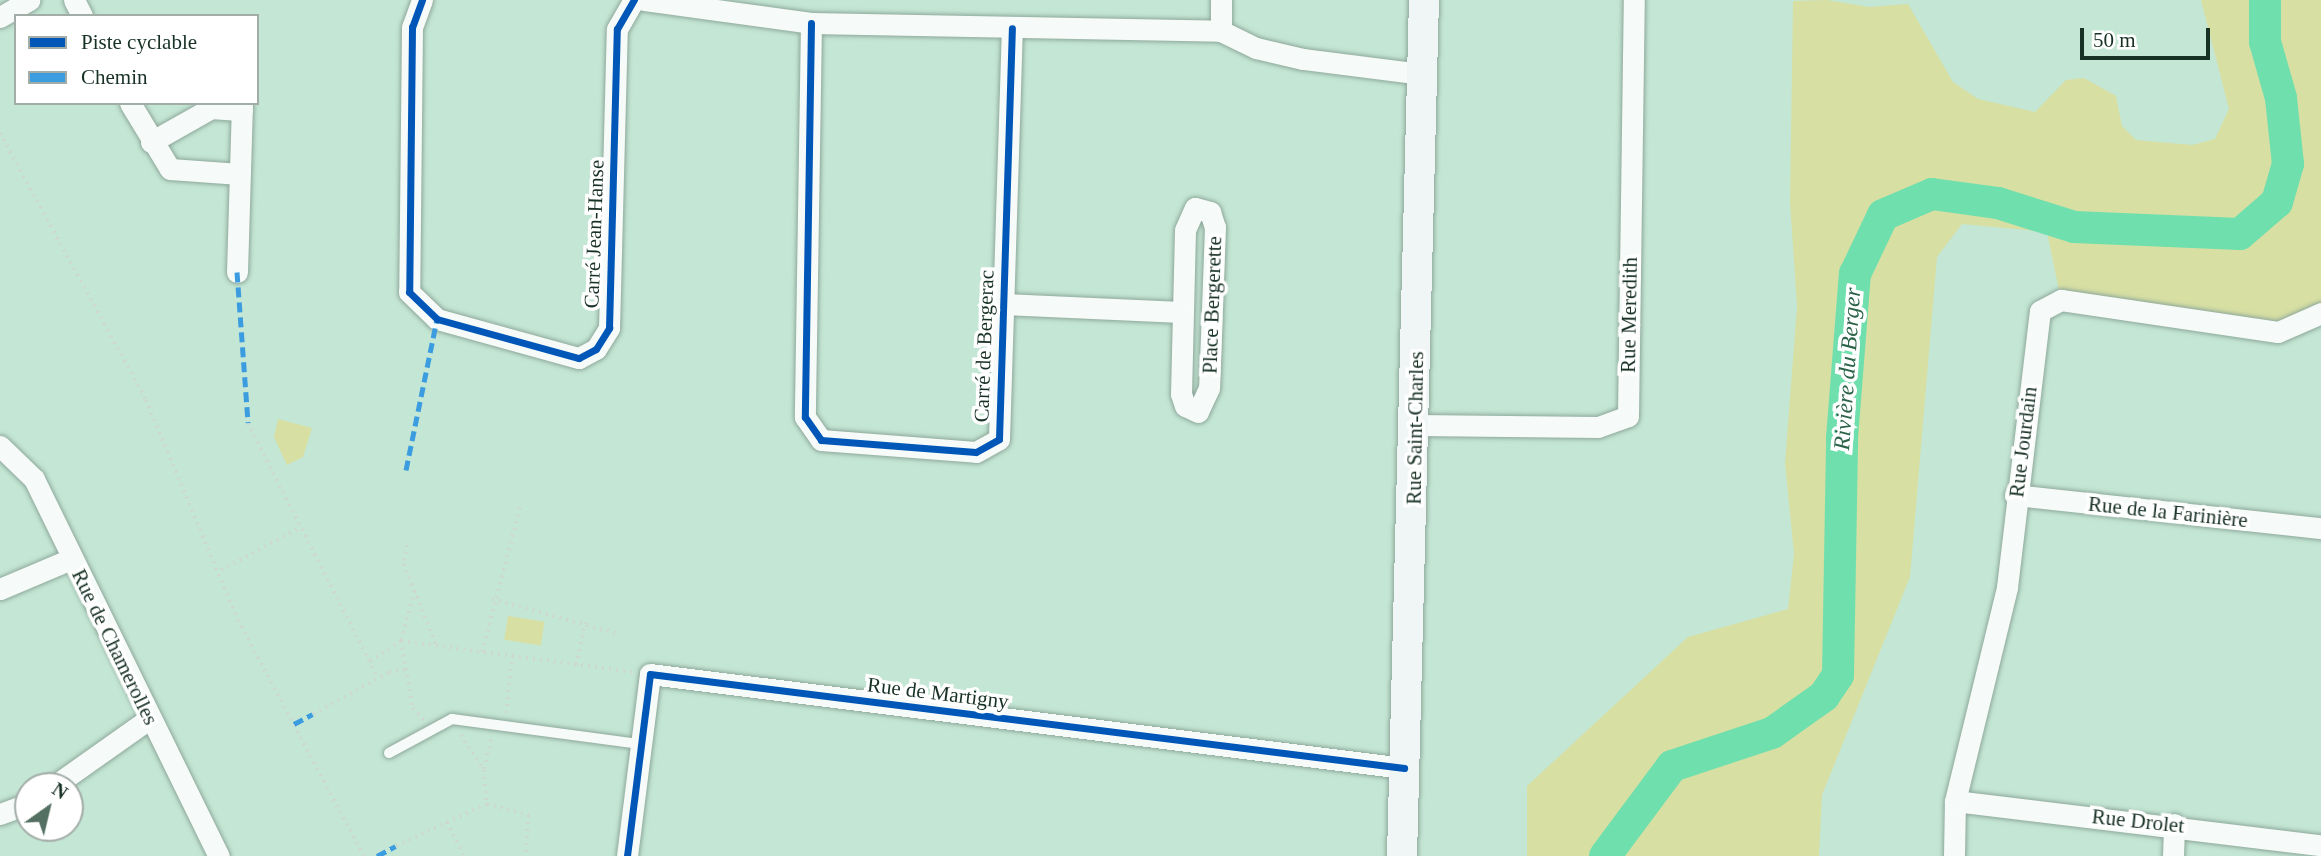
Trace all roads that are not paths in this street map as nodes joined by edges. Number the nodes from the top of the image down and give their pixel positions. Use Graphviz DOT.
graph roads {
  1 [pos="30,0"];
  2 [pos="422,0"];
  3 [pos="634,0"];
  4 [pos="643,0"];
  5 [pos="1221,0"];
  6 [pos="1424,0"];
  7 [pos="1634,0"];
  8 [pos="0,17"];
  9 [pos="811,23"];
  10 [pos="1012,27"];
  11 [pos="1221,31"];
  12 [pos="1422,75"];
  13 [pos="131,105"];
  14 [pos="242,107"];
  15 [pos="151,142"];
  16 [pos="240,174"];
  17 [pos="237,272"];
  18 [pos="1003,304"];
  19 [pos="1182,312"];
  20 [pos="2321,313"];
  21 [pos="1416,425"];
  22 [pos="0,446"];
  23 [pos="2015,495"];
  24 [pos="2321,528"];
  25 [pos="71,559"];
  26 [pos="0,589"];
  27 [pos="150,718"];
  28 [pos="640,744"];
  29 [pos="389,752"];
  30 [pos="1404,768"];
  31 [pos="74,772"];
  32 [pos="1955,801"];
  33 [pos="2174,824"];
  34 [pos="2321,845"];
  35 [pos="219,856"];
  36 [pos="627,856"];
  37 [pos="1402,856"];
  38 [pos="1954,856"];
  39 [pos="2173,856"];
  1 -- 8 [label="street"];
  2 -- 3 [label="street, Carré Jean-Hanse"];
  4 -- 9 [label="street"];
  5 -- 11 [label="street"];
  6 -- 12 [label="street, Rue Saint-Charles"];
  7 -- 21 [label="street, Rue Meredith"];
  9 -- 10 [label="street"];
  9 -- 18 [label="street, Carré de Bergerac"];
  10 -- 11 [label="street"];
  10 -- 18 [label="street, Carré de Bergerac"];
  11 -- 12 [label="street"];
  12 -- 21 [label="street, Rue Saint-Charles"];
  13 -- 15 [label="street"];
  14 -- 15 [label="street"];
  14 -- 16 [label="street"];
  15 -- 16 [label="street"];
  16 -- 17 [label="street"];
  18 -- 19 [label="street, Place Bergerette"];
  19 -- 19 [label="street, Place Bergerette"];
  20 -- 23 [label="street, Rue Jourdain"];
  21 -- 30 [label="street, Rue Saint-Charles"];
  22 -- 25 [label="street, Rue de Chamerolles"];
  23 -- 24 [label="street, Rue de la Farinière"];
  23 -- 32 [label="street, Rue Jourdain"];
  25 -- 26 [label="street"];
  25 -- 27 [label="street, Rue de Chamerolles"];
  27 -- 31 [label="street"];
  27 -- 35 [label="street, Rue de Chamerolles"];
  28 -- 29 [label="lane"];
  28 -- 30 [label="street, Rue de Martigny"];
  28 -- 36 [label="street, Rue de Martigny"];
  30 -- 37 [label="street, Rue Saint-Charles"];
  32 -- 33 [label="street, Rue Drolet"];
  32 -- 38 [label="street, Rue Jourdain"];
  33 -- 34 [label="street, Rue Drolet"];
  33 -- 39 [label="street"];
}
